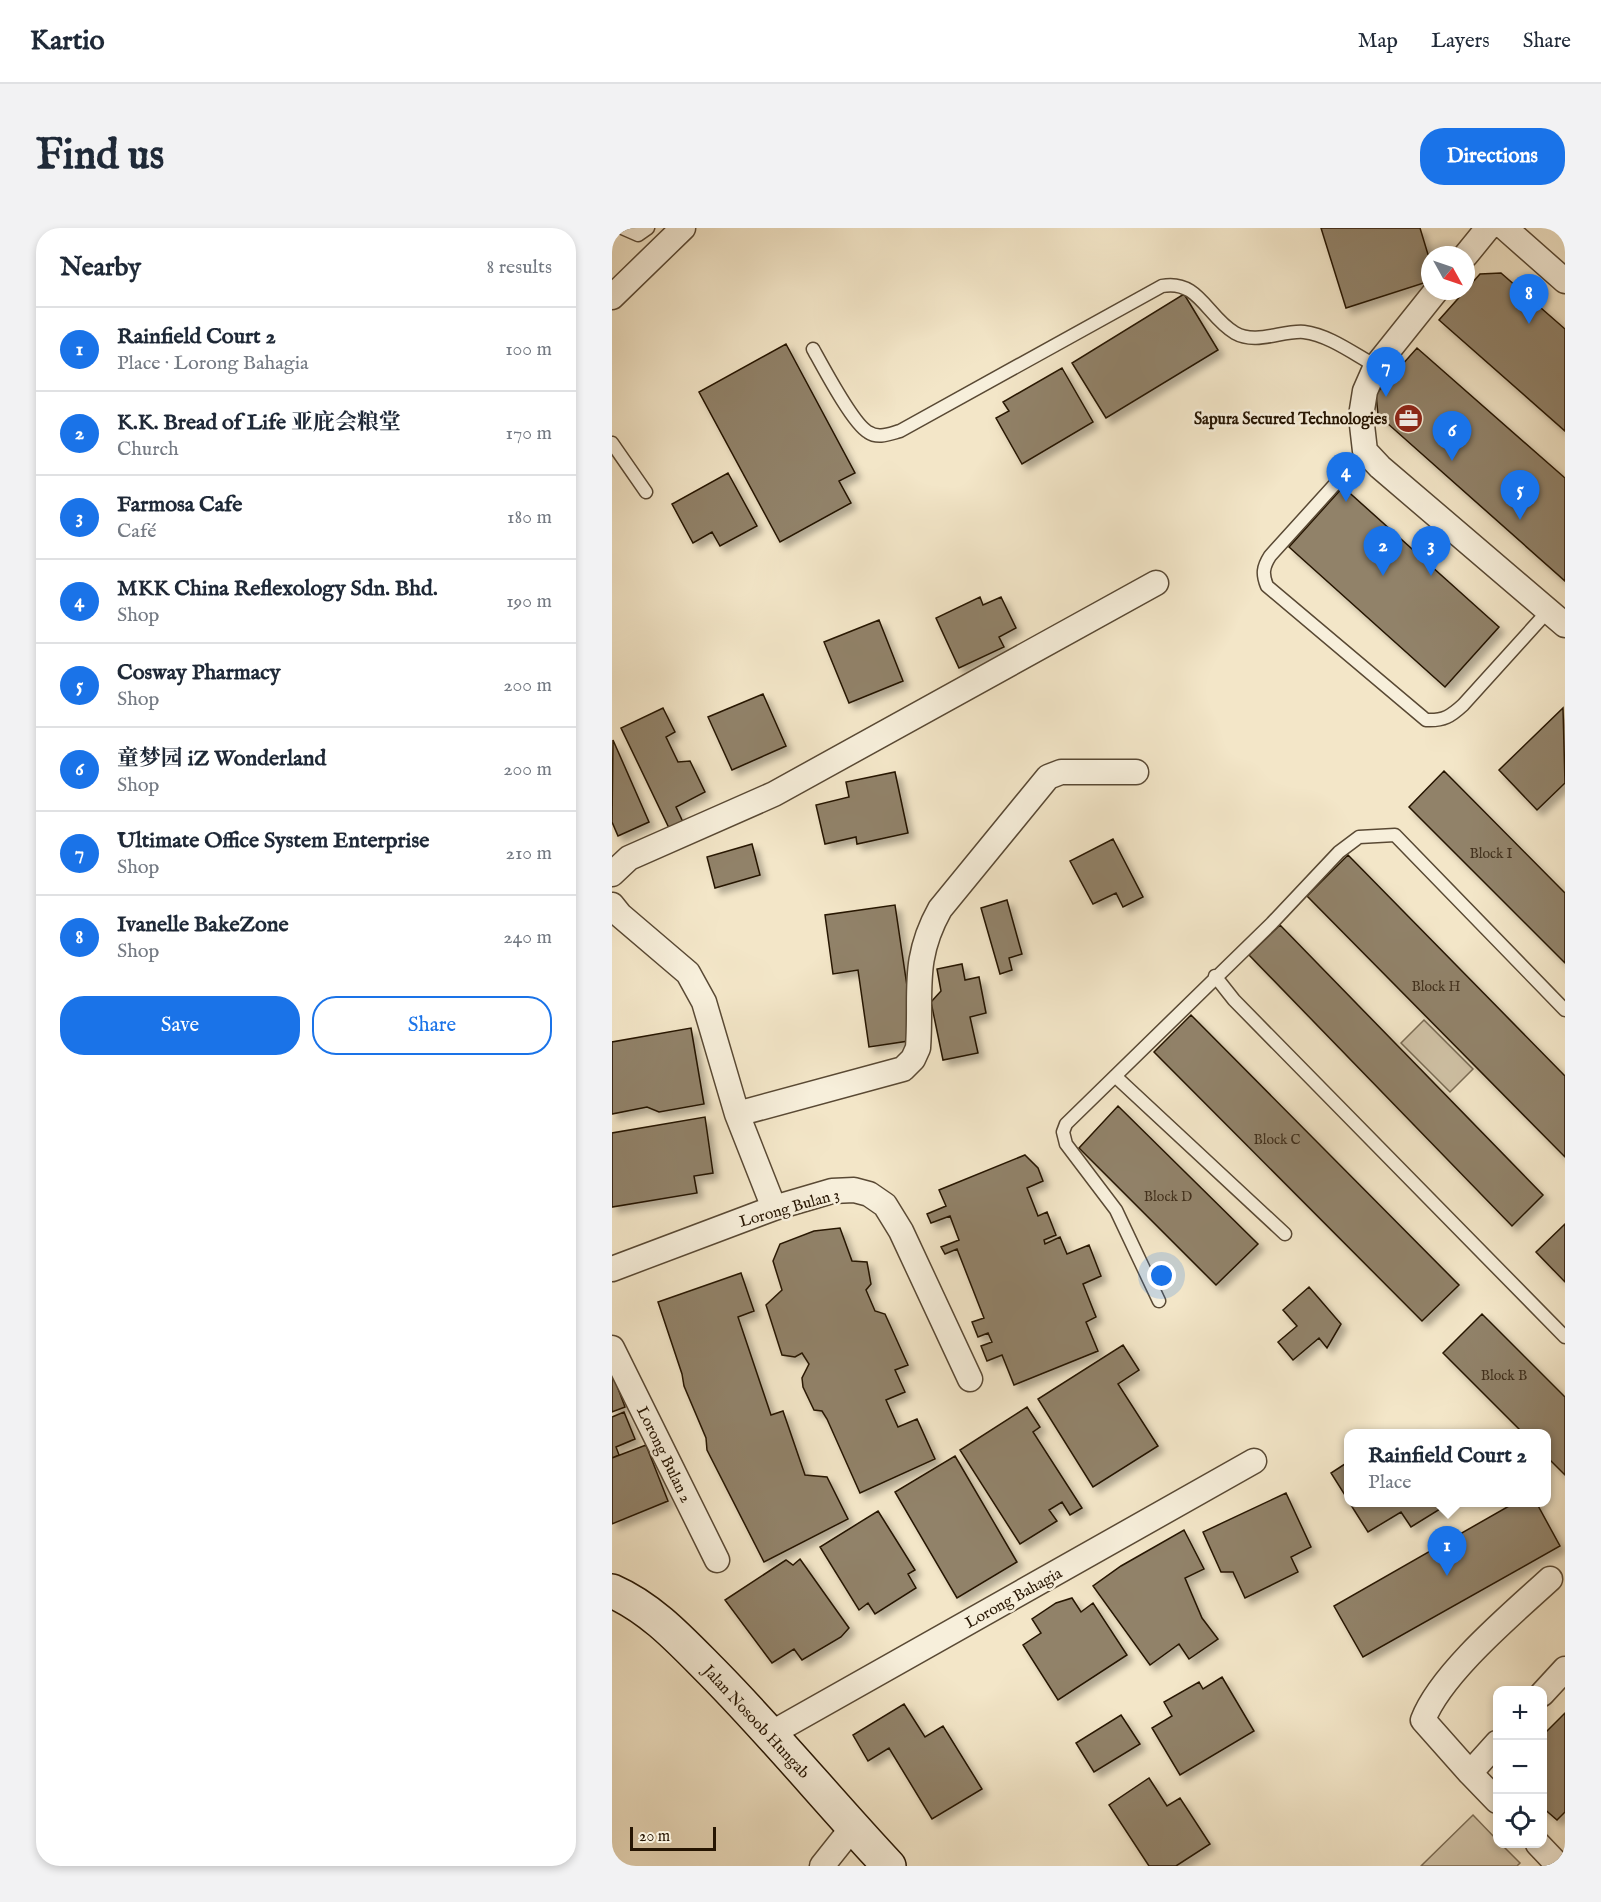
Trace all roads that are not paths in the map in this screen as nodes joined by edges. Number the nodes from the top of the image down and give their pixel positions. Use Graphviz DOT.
graph roads {
  1 [pos="622,228"];
  2 [pos="683,228"];
  3 [pos="1488,228"];
  4 [pos="1504,228"];
  5 [pos="643,231"];
  6 [pos="1473,246"];
  7 [pos="1565,281"];
  8 [pos="612,297"];
  9 [pos="1429,300"];
  10 [pos="813,350"];
  11 [pos="1376,366"];
  12 [pos="612,444"];
  13 [pos="1365,451"];
  14 [pos="646,492"];
  15 [pos="1156,583"];
  16 [pos="1556,618"];
  17 [pos="1136,772"];
  18 [pos="612,874"];
  19 [pos="612,905"];
  20 [pos="1215,976"];
  21 [pos="1565,1010"];
  22 [pos="1115,1076"];
  23 [pos="737,1114"];
  24 [pos="774,1208"];
  25 [pos="1285,1234"];
  26 [pos="612,1269"];
  27 [pos="1159,1301"];
  28 [pos="1565,1337"];
  29 [pos="612,1348"];
  30 [pos="970,1379"];
  31 [pos="1254,1461"];
  32 [pos="717,1560"];
  33 [pos="1550,1579"];
  34 [pos="612,1591"];
  35 [pos="1565,1670"];
  36 [pos="1547,1689"];
  37 [pos="772,1733"];
  38 [pos="1493,1747"];
  39 [pos="1470,1773"];
  40 [pos="1493,1797"];
  41 [pos="853,1827"];
  42 [pos="1542,1848"];
  43 [pos="822,1866"];
  44 [pos="889,1866"];
  45 [pos="1559,1866"];
  1 -- 5 [label="lane"];
  2 -- 8 [label="street"];
  3 -- 6 [label="street"];
  4 -- 7 [label="street"];
  9 -- 11 [label="street"];
  10 -- 11 [label="lane"];
  11 -- 13 [label="street"];
  12 -- 14 [label="lane"];
  13 -- 16 [label="street"];
  13 -- 16 [label="lane"];
  15 -- 18 [label="street"];
  17 -- 23 [label="street"];
  19 -- 23 [label="street"];
  20 -- 21 [label="lane"];
  20 -- 22 [label="lane"];
  20 -- 28 [label="lane"];
  22 -- 25 [label="lane"];
  22 -- 27 [label="lane"];
  23 -- 24 [label="street"];
  24 -- 26 [label="street, Lorong Bulan 3"];
  24 -- 30 [label="street, Lorong Bulan 3"];
  29 -- 32 [label="street, Lorong Bulan 2"];
  31 -- 37 [label="street, Lorong Bahagia"];
  33 -- 39 [label="street"];
  34 -- 37 [label="main road, Jalan Nosoob Hungab"];
  35 -- 36 [label="street"];
  37 -- 41 [label="main road, Jalan Nosoob Hungab"];
  38 -- 39 [label="street"];
  39 -- 40 [label="street"];
  41 -- 43 [label="street"];
  41 -- 44 [label="main road, Jalan Nosoob Hungab"];
  42 -- 45 [label="street"];
}
